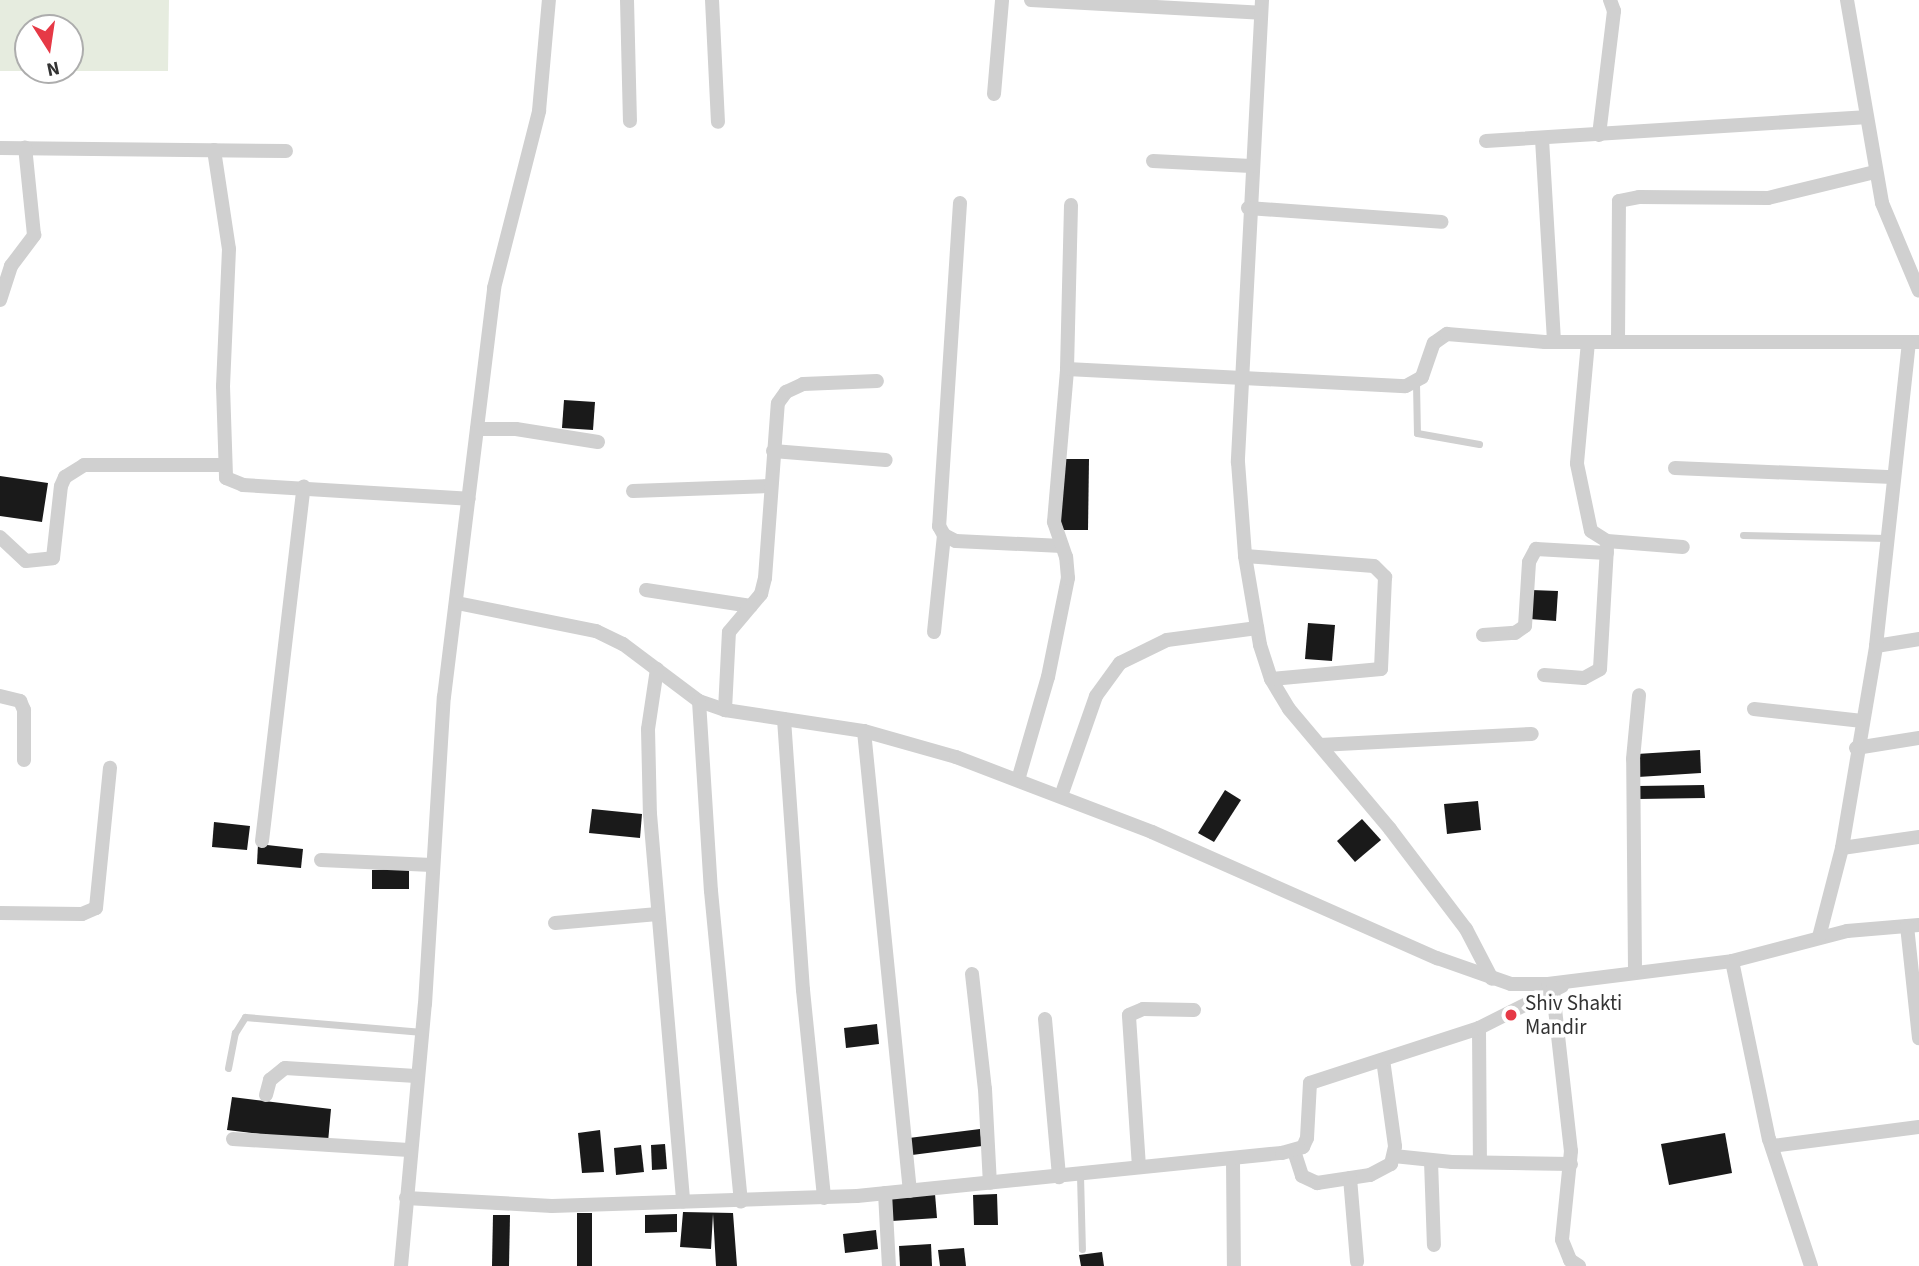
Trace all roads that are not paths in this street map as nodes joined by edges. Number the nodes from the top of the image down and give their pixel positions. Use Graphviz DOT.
graph roads {
  1 [pos="549,0"];
  2 [pos="627,0"];
  3 [pos="712,0"];
  4 [pos="1002,0"];
  5 [pos="1031,0"];
  6 [pos="1610,0"];
  7 [pos="1847,0"];
  8 [pos="1261,7"];
  9 [pos="993,94"];
  10 [pos="1864,117"];
  11 [pos="630,121"];
  12 [pos="718,122"];
  13 [pos="1599,135"];
  14 [pos="1542,139"];
  15 [pos="1486,141"];
  16 [pos="25,147"];
  17 [pos="0,148"];
  18 [pos="214,150"];
  19 [pos="286,151"];
  20 [pos="1153,161"];
  21 [pos="1251,166"];
  22 [pos="1875,173"];
  23 [pos="960,203"];
  24 [pos="1072,205"];
  25 [pos="1248,208"];
  26 [pos="1441,222"];
  27 [pos="1919,291"];
  28 [pos="0,300"];
  29 [pos="1554,342"];
  30 [pos="1588,342"];
  31 [pos="1618,342"];
  32 [pos="1914,343"];
  33 [pos="1067,369"];
  34 [pos="1239,380"];
  35 [pos="877,381"];
  36 [pos="1416,383"];
  37 [pos="477,429"];
  38 [pos="598,442"];
  39 [pos="1479,444"];
  40 [pos="773,451"];
  41 [pos="886,460"];
  42 [pos="222,465"];
  43 [pos="1675,468"];
  44 [pos="1893,477"];
  45 [pos="303,486"];
  46 [pos="771,486"];
  47 [pos="633,491"];
  48 [pos="469,499"];
  49 [pos="944,535"];
  50 [pos="1744,535"];
  51 [pos="0,537"];
  52 [pos="1886,538"];
  53 [pos="1062,546"];
  54 [pos="1607,547"];
  55 [pos="1683,547"];
  56 [pos="1245,556"];
  57 [pos="646,590"];
  58 [pos="457,603"];
  59 [pos="751,606"];
  60 [pos="1257,628"];
  61 [pos="934,632"];
  62 [pos="1483,635"];
  63 [pos="1919,639"];
  64 [pos="1876,646"];
  65 [pos="657,669"];
  66 [pos="1544,676"];
  67 [pos="1271,679"];
  68 [pos="1639,695"];
  69 [pos="0,696"];
  70 [pos="699,701"];
  71 [pos="1754,709"];
  72 [pos="725,710"];
  73 [pos="785,719"];
  74 [pos="1862,721"];
  75 [pos="864,731"];
  76 [pos="1532,734"];
  77 [pos="1919,738"];
  78 [pos="1320,745"];
  79 [pos="1856,748"];
  80 [pos="24,760"];
  81 [pos="110,768"];
  82 [pos="1018,780"];
  83 [pos="1060,796"];
  84 [pos="1919,837"];
  85 [pos="262,841"];
  86 [pos="1842,848"];
  87 [pos="321,860"];
  88 [pos="432,865"];
  89 [pos="0,912"];
  90 [pos="658,914"];
  91 [pos="555,923"];
  92 [pos="1913,926"];
  93 [pos="1819,937"];
  94 [pos="1732,961"];
  95 [pos="1635,970"];
  96 [pos="972,974"];
  97 [pos="1492,979"];
  98 [pos="1573,981"];
  99 [pos="1553,991"];
  100 [pos="1194,1010"];
  101 [pos="1045,1018"];
  102 [pos="1479,1028"];
  103 [pos="422,1032"];
  104 [pos="1919,1038"];
  105 [pos="1383,1060"];
  106 [pos="228,1068"];
  107 [pos="416,1076"];
  108 [pos="267,1095"];
  109 [pos="1919,1127"];
  110 [pos="233,1139"];
  111 [pos="1772,1146"];
  112 [pos="409,1150"];
  113 [pos="1294,1151"];
  114 [pos="1394,1156"];
  115 [pos="1233,1161"];
  116 [pos="1431,1161"];
  117 [pos="1480,1162"];
  118 [pos="1571,1164"];
  119 [pos="1139,1167"];
  120 [pos="1080,1175"];
  121 [pos="1059,1177"];
  122 [pos="1350,1178"];
  123 [pos="990,1183"];
  124 [pos="910,1191"];
  125 [pos="885,1193"];
  126 [pos="406,1198"];
  127 [pos="824,1198"];
  128 [pos="684,1202"];
  129 [pos="741,1202"];
  130 [pos="1434,1245"];
  131 [pos="1082,1249"];
  132 [pos="1564,1259"];
  133 [pos="1357,1262"];
  134 [pos="401,1266"];
  135 [pos="889,1266"];
  136 [pos="1234,1266"];
  137 [pos="1579,1266"];
  138 [pos="1811,1266"];
  1 -- 37 [label="street"];
  2 -- 11 [label="street"];
  3 -- 12 [label="street"];
  4 -- 9 [label="street"];
  5 -- 8 [label="street"];
  6 -- 13 [label="street"];
  7 -- 10 [label="street"];
  8 -- 21 [label="street"];
  10 -- 13 [label="street"];
  10 -- 22 [label="street"];
  13 -- 14 [label="street"];
  14 -- 15 [label="street"];
  14 -- 29 [label="street"];
  16 -- 17 [label="street"];
  16 -- 18 [label="street"];
  16 -- 28 [label="street"];
  18 -- 19 [label="street"];
  18 -- 42 [label="street"];
  20 -- 21 [label="street"];
  21 -- 25 [label="street"];
  22 -- 27 [label="street"];
  22 -- 31 [label="street"];
  23 -- 49 [label="street"];
  24 -- 33 [label="street"];
  25 -- 26 [label="street"];
  25 -- 34 [label="street"];
  29 -- 30 [label="street"];
  29 -- 36 [label="street"];
  30 -- 31 [label="street"];
  30 -- 54 [label="street"];
  31 -- 32 [label="street"];
  32 -- 44 [label="street"];
  33 -- 34 [label="street"];
  33 -- 53 [label="street"];
  34 -- 36 [label="street"];
  34 -- 56 [label="street"];
  35 -- 40 [label="street"];
  36 -- 39 [label="lane"];
  37 -- 38 [label="street"];
  37 -- 48 [label="street"];
  40 -- 41 [label="street"];
  40 -- 46 [label="street"];
  42 -- 45 [label="street"];
  42 -- 51 [label="street"];
  43 -- 44 [label="street"];
  44 -- 52 [label="street"];
  45 -- 48 [label="street"];
  45 -- 85 [label="street"];
  46 -- 47 [label="street"];
  46 -- 59 [label="street"];
  48 -- 58 [label="street"];
  49 -- 53 [label="street"];
  49 -- 61 [label="street"];
  50 -- 52 [label="lane"];
  52 -- 64 [label="street"];
  53 -- 82 [label="street"];
  54 -- 55 [label="street"];
  54 -- 62 [label="street"];
  54 -- 66 [label="street"];
  56 -- 60 [label="street"];
  56 -- 67 [label="street"];
  57 -- 59 [label="street"];
  58 -- 65 [label="street"];
  58 -- 88 [label="street"];
  59 -- 72 [label="street"];
  60 -- 67 [label="street"];
  60 -- 83 [label="street"];
  63 -- 64 [label="street"];
  64 -- 74 [label="street"];
  65 -- 70 [label="street"];
  65 -- 90 [label="street"];
  67 -- 78 [label="street"];
  68 -- 95 [label="street"];
  69 -- 80 [label="street"];
  70 -- 72 [label="street"];
  70 -- 129 [label="street"];
  71 -- 74 [label="street"];
  72 -- 73 [label="street"];
  73 -- 75 [label="street"];
  73 -- 127 [label="street"];
  74 -- 79 [label="street"];
  75 -- 82 [label="street"];
  75 -- 124 [label="street"];
  76 -- 78 [label="street"];
  77 -- 79 [label="street"];
  78 -- 97 [label="street"];
  79 -- 86 [label="street"];
  81 -- 89 [label="street"];
  82 -- 83 [label="street"];
  83 -- 97 [label="street"];
  84 -- 86 [label="street"];
  86 -- 93 [label="street"];
  87 -- 88 [label="street"];
  88 -- 103 [label="street"];
  90 -- 91 [label="street"];
  90 -- 128 [label="street"];
  92 -- 93 [label="street"];
  92 -- 104 [label="street"];
  93 -- 94 [label="street"];
  94 -- 95 [label="street"];
  94 -- 111 [label="street"];
  95 -- 98 [label="street"];
  96 -- 123 [label="street"];
  97 -- 98 [label="street"];
  98 -- 99 [label="street"];
  99 -- 102 [label="street"];
  99 -- 118 [label="street"];
  100 -- 119 [label="street"];
  101 -- 121 [label="street"];
  102 -- 105 [label="street"];
  102 -- 117 [label="street"];
  103 -- 106 [label="lane"];
  103 -- 107 [label="street"];
  105 -- 113 [label="street"];
  105 -- 114 [label="street"];
  107 -- 108 [label="street"];
  107 -- 112 [label="street"];
  109 -- 111 [label="street"];
  110 -- 112 [label="street"];
  111 -- 138 [label="street"];
  112 -- 126 [label="street"];
  113 -- 115 [label="street"];
  113 -- 122 [label="street"];
  114 -- 116 [label="street"];
  114 -- 122 [label="street"];
  115 -- 119 [label="street"];
  115 -- 136 [label="street"];
  116 -- 117 [label="street"];
  116 -- 130 [label="street"];
  117 -- 118 [label="street"];
  118 -- 132 [label="street"];
  119 -- 120 [label="street"];
  120 -- 121 [label="street"];
  120 -- 131 [label="lane"];
  121 -- 123 [label="street"];
  122 -- 133 [label="street"];
  123 -- 124 [label="street"];
  124 -- 125 [label="street"];
  125 -- 127 [label="street"];
  125 -- 135 [label="street"];
  126 -- 128 [label="street"];
  126 -- 134 [label="street"];
  127 -- 129 [label="street"];
  128 -- 129 [label="street"];
  132 -- 137 [label="street"];
}
